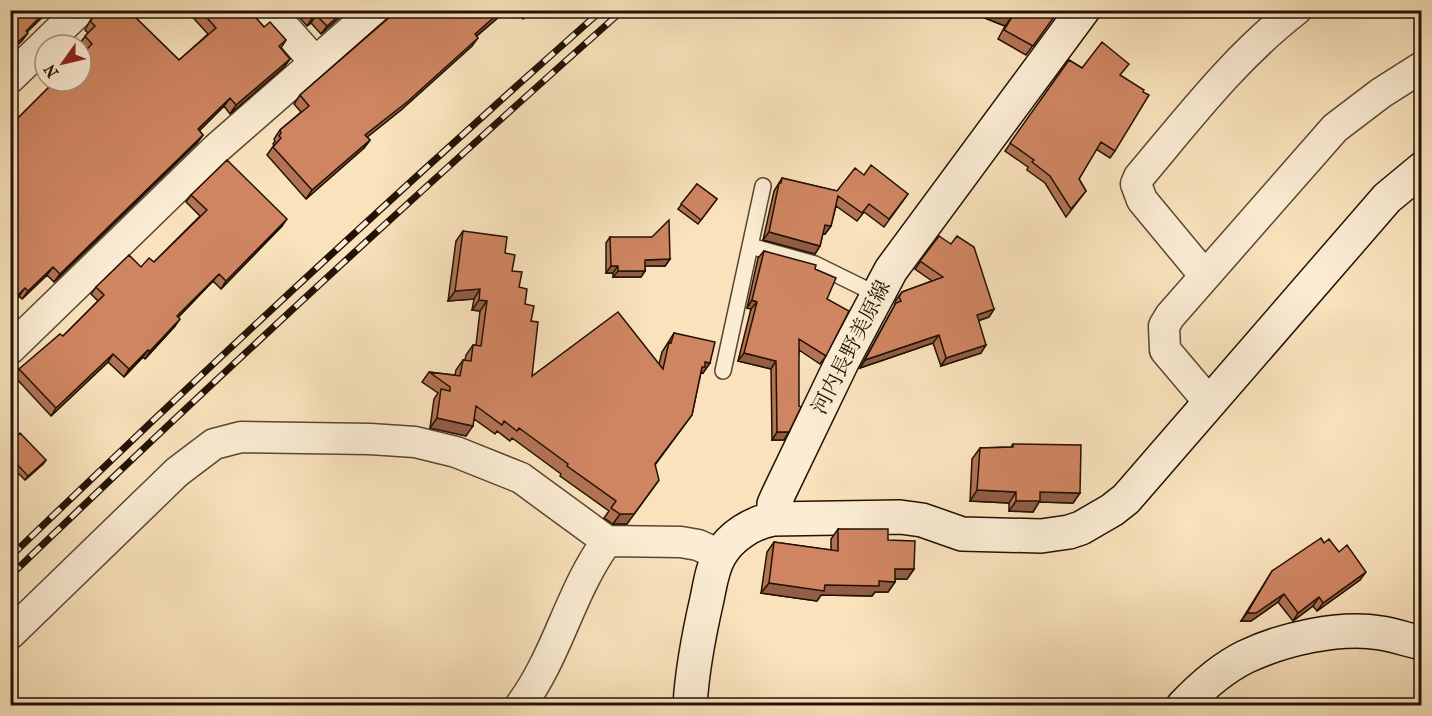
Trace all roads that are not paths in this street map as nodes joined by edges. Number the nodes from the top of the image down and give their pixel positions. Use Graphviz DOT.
graph roads {
  1 [pos="80,10"];
  2 [pos="269,10"];
  3 [pos="375,10"];
  4 [pos="1083,10"];
  5 [pos="1296,10"];
  6 [pos="316,63"];
  7 [pos="1422,67"];
  8 [pos="10,78"];
  9 [pos="1422,169"];
  10 [pos="763,186"];
  11 [pos="750,246"];
  12 [pos="1205,276"];
  13 [pos="878,295"];
  14 [pos="10,349"];
  15 [pos="723,370"];
  16 [pos="1209,402"];
  17 [pos="773,519"];
  18 [pos="607,541"];
  19 [pos="720,555"];
  20 [pos="10,633"];
  21 [pos="1422,643"];
  22 [pos="520,705"];
  23 [pos="690,705"];
  24 [pos="1183,705"];
  1 -- 8 [label="street"];
  2 -- 6 [label="street"];
  3 -- 6 [label="street"];
  4 -- 13 [label="street, 河内長野美原線"];
  5 -- 12 [label="street"];
  6 -- 14 [label="street"];
  7 -- 12 [label="street"];
  9 -- 16 [label="street"];
  10 -- 11 [label="lane"];
  11 -- 13 [label="lane"];
  11 -- 15 [label="lane"];
  12 -- 16 [label="street"];
  13 -- 17 [label="street, 河内長野美原線"];
  16 -- 17 [label="street"];
  17 -- 19 [label="street"];
  18 -- 19 [label="street"];
  18 -- 20 [label="street"];
  18 -- 22 [label="street"];
  19 -- 23 [label="street"];
  21 -- 24 [label="street"];
}
